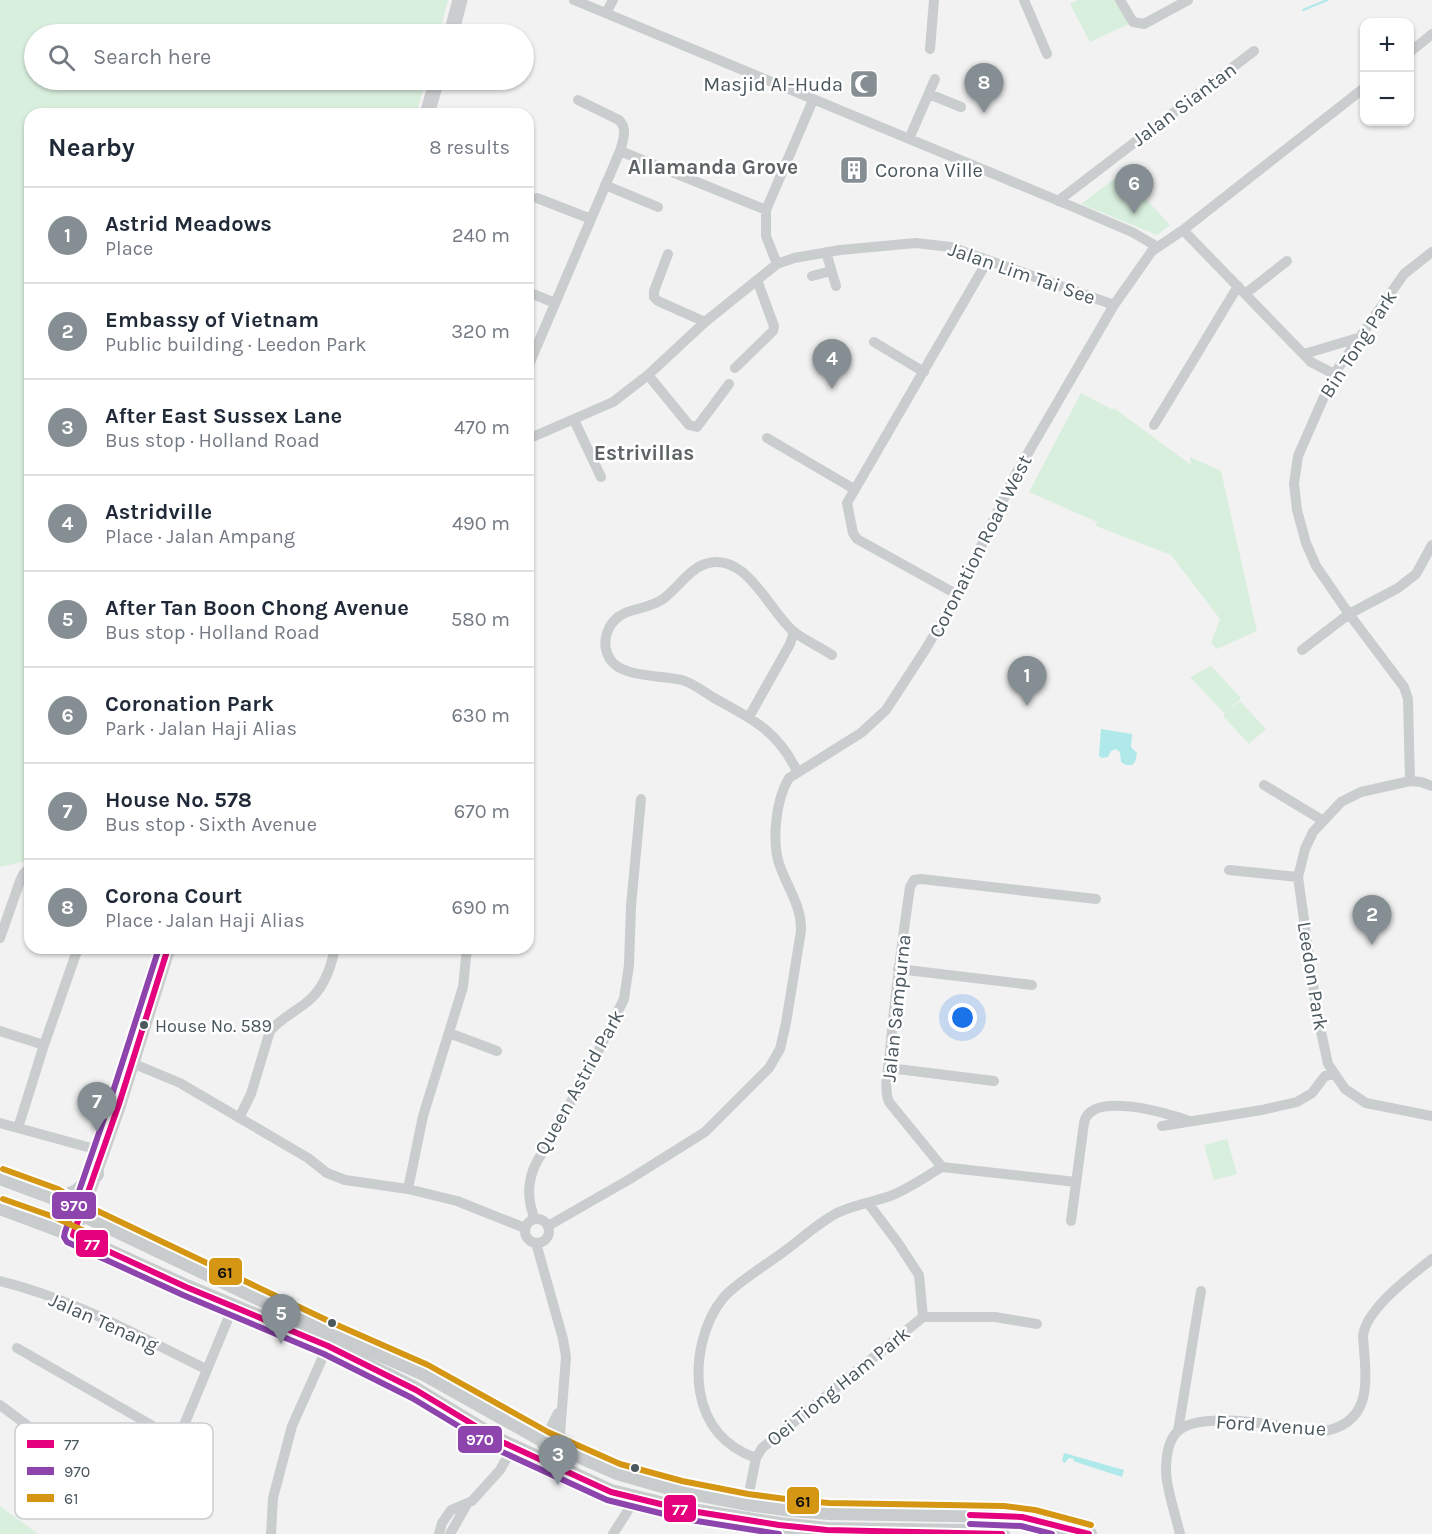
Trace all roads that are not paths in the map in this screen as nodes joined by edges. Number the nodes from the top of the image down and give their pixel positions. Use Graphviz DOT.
graph roads {
  1 [pos="460,0"];
  2 [pos="574,0"];
  3 [pos="613,0"];
  4 [pos="934,0"];
  5 [pos="1024,0"];
  6 [pos="1120,0"];
  7 [pos="1188,0"];
  8 [pos="606,13"];
  9 [pos="454,24"];
  10 [pos="1432,34"];
  11 [pos="930,49"];
  12 [pos="1414,49"];
  13 [pos="1254,51"];
  14 [pos="1047,54"];
  15 [pos="935,79"];
  16 [pos="434,90"];
  17 [pos="1360,92"];
  18 [pos="928,94"];
  19 [pos="578,99"];
  20 [pos="813,100"];
  21 [pos="961,107"];
  22 [pos="429,108"];
  23 [pos="909,139"];
  24 [pos="620,151"];
  25 [pos="605,184"];
  26 [pos="537,198"];
  27 [pos="1058,201"];
  28 [pos="658,207"];
  29 [pos="766,210"];
  30 [pos="591,219"];
  31 [pos="1183,230"];
  32 [pos="1156,246"];
  33 [pos="826,252"];
  34 [pos="1432,252"];
  35 [pos="668,254"];
  36 [pos="988,260"];
  37 [pos="1287,261"];
  38 [pos="777,264"];
  39 [pos="831,271"];
  40 [pos="812,276"];
  41 [pos="757,280"];
  42 [pos="836,286"];
  43 [pos="1242,290"];
  44 [pos="534,294"];
  45 [pos="555,303"];
  46 [pos="1114,305"];
  47 [pos="705,322"];
  48 [pos="1358,338"];
  49 [pos="874,342"];
  50 [pos="534,353"];
  51 [pos="1304,354"];
  52 [pos="735,368"];
  53 [pos="924,372"];
  54 [pos="1334,374"];
  55 [pos="648,375"];
  56 [pos="729,384"];
  57 [pos="574,420"];
  58 [pos="1154,425"];
  59 [pos="534,437"];
  60 [pos="767,438"];
  61 [pos="601,477"];
  62 [pos="854,489"];
  63 [pos="1432,545"];
  64 [pos="958,595"];
  65 [pos="1349,614"];
  66 [pos="794,632"];
  67 [pos="1302,650"];
  68 [pos="832,655"];
  69 [pos="748,717"];
  70 [pos="797,771"];
  71 [pos="1410,781"];
  72 [pos="1264,785"];
  73 [pos="1432,786"];
  74 [pos="641,799"];
  75 [pos="1322,820"];
  76 [pos="1229,870"];
  77 [pos="24,873"];
  78 [pos="1298,877"];
  79 [pos="1096,899"];
  80 [pos="0,938"];
  81 [pos="76,954"];
  82 [pos="166,954"];
  83 [pos="333,954"];
  84 [pos="467,954"];
  85 [pos="898,969"];
  86 [pos="1032,985"];
  87 [pos="0,1030"];
  88 [pos="449,1033"];
  89 [pos="44,1045"];
  90 [pos="496,1051"];
  91 [pos="132,1063"];
  92 [pos="889,1068"];
  93 [pos="1334,1074"];
  94 [pos="994,1081"];
  95 [pos="1432,1116"];
  96 [pos="239,1118"];
  97 [pos="1189,1121"];
  98 [pos="0,1124"];
  99 [pos="1162,1126"];
  100 [pos="18,1128"];
  101 [pos="102,1151"];
  102 [pos="942,1167"];
  103 [pos="96,1174"];
  104 [pos="0,1177"];
  105 [pos="1076,1182"];
  106 [pos="408,1189"];
  107 [pos="54,1197"];
  108 [pos="868,1203"];
  109 [pos="0,1207"];
  110 [pos="81,1213"];
  111 [pos="535,1219"];
  112 [pos="1071,1221"];
  113 [pos="548,1226"];
  114 [pos="525,1228"];
  115 [pos="73,1235"];
  116 [pos="536,1243"];
  117 [pos="1432,1259"];
  118 [pos="0,1281"];
  119 [pos="1201,1291"];
  120 [pos="233,1307"];
  121 [pos="923,1317"];
  122 [pos="1036,1324"];
  123 [pos="331,1340"];
  124 [pos="17,1348"];
  125 [pos="206,1369"];
  126 [pos="0,1405"];
  127 [pos="561,1407"];
  128 [pos="24,1423"];
  129 [pos="148,1423"];
  130 [pos="186,1423"];
  131 [pos="1178,1431"];
  132 [pos="552,1444"];
  133 [pos="513,1447"];
  134 [pos="537,1458"];
  135 [pos="756,1458"];
  136 [pos="636,1498"];
  137 [pos="747,1503"];
  138 [pos="467,1504"];
  139 [pos="1036,1527"];
  140 [pos="908,1533"];
  141 [pos="271,1534"];
  142 [pos="439,1534"];
  143 [pos="450,1534"];
  144 [pos="614,1534"];
  145 [pos="994,1534"];
  146 [pos="1089,1534"];
  147 [pos="1180,1534"];
  1 -- 9 [label="main road"];
  2 -- 8 [label="street"];
  3 -- 8 [label="street"];
  4 -- 11 [label="street"];
  5 -- 14 [label="street"];
  6 -- 7 [label="street"];
  8 -- 20 [label="street"];
  10 -- 12 [label="street"];
  13 -- 27 [label="street, Jalan Siantan"];
  15 -- 18 [label="street"];
  16 -- 22 [label="main road"];
  17 -- 31 [label="street, Coronation Road West"];
  18 -- 21 [label="street"];
  18 -- 23 [label="street"];
  19 -- 24 [label="street"];
  20 -- 23 [label="street"];
  20 -- 29 [label="street"];
  23 -- 27 [label="street"];
  24 -- 25 [label="street"];
  24 -- 29 [label="street"];
  25 -- 28 [label="street"];
  25 -- 30 [label="street"];
  26 -- 30 [label="street"];
  27 -- 32 [label="street"];
  29 -- 38 [label="street"];
  30 -- 45 [label="street"];
  31 -- 32 [label="street, Coronation Road West"];
  31 -- 43 [label="street"];
  32 -- 46 [label="street, Coronation Road West"];
  33 -- 36 [label="street, Jalan Lim Tai See"];
  33 -- 38 [label="street, Jalan Lim Tai See"];
  33 -- 39 [label="street"];
  34 -- 48 [label="street, Bin Tong Park"];
  35 -- 47 [label="street"];
  36 -- 46 [label="street, Jalan Lim Tai See"];
  36 -- 53 [label="street"];
  37 -- 43 [label="street"];
  38 -- 41 [label="street, Jalan Lim Tai See"];
  39 -- 40 [label="street"];
  39 -- 42 [label="street"];
  41 -- 47 [label="street, Jalan Lim Tai See"];
  41 -- 52 [label="street"];
  43 -- 51 [label="street"];
  43 -- 58 [label="street"];
  44 -- 45 [label="street"];
  45 -- 50 [label="street"];
  46 -- 64 [label="street, Coronation Road West"];
  47 -- 55 [label="street, Jalan Lim Tai See"];
  48 -- 51 [label="street"];
  48 -- 54 [label="street, Bin Tong Park"];
  49 -- 53 [label="street"];
  51 -- 54 [label="street"];
  53 -- 62 [label="street"];
  54 -- 65 [label="street, Bin Tong Park"];
  55 -- 56 [label="street"];
  55 -- 57 [label="street, Jalan Lim Tai See"];
  57 -- 59 [label="street, Jalan Lim Tai See"];
  57 -- 61 [label="street"];
  60 -- 62 [label="street"];
  62 -- 64 [label="street"];
  63 -- 65 [label="street"];
  64 -- 70 [label="street, Coronation Road West"];
  65 -- 67 [label="street"];
  65 -- 71 [label="street, Bin Tong Park"];
  66 -- 68 [label="street"];
  66 -- 69 [label="street"];
  66 -- 69 [label="street"];
  69 -- 70 [label="street"];
  70 -- 113 [label="street, Coronation Road West"];
  71 -- 73 [label="street, Leedon Park"];
  71 -- 75 [label="street, Leedon Park"];
  72 -- 75 [label="street"];
  74 -- 111 [label="street, Queen Astrid Park"];
  75 -- 78 [label="street, Leedon Park"];
  76 -- 78 [label="street"];
  77 -- 80 [label="street"];
  78 -- 93 [label="street, Leedon Park"];
  79 -- 85 [label="street, Jalan Sampurna"];
  81 -- 89 [label="street"];
  82 -- 91 [label="main road"];
  83 -- 96 [label="street"];
  84 -- 88 [label="street"];
  85 -- 86 [label="street"];
  85 -- 92 [label="street, Jalan Sampurna"];
  87 -- 89 [label="street"];
  88 -- 90 [label="street"];
  88 -- 106 [label="street"];
  89 -- 100 [label="street"];
  91 -- 96 [label="street"];
  91 -- 101 [label="main road"];
  92 -- 94 [label="street"];
  92 -- 102 [label="street, Jalan Sampurna"];
  93 -- 95 [label="street, Leedon Park"];
  93 -- 97 [label="street"];
  96 -- 106 [label="street"];
  97 -- 99 [label="street"];
  97 -- 105 [label="street"];
  98 -- 100 [label="street"];
  100 -- 101 [label="street"];
  101 -- 103 [label="main road"];
  102 -- 105 [label="street"];
  102 -- 108 [label="street, Oei Tiong Ham Park"];
  103 -- 107 [label="main road"];
  103 -- 110 [label="main road"];
  104 -- 107 [label="main road"];
  105 -- 112 [label="street"];
  106 -- 114 [label="street"];
  107 -- 110 [label="main road"];
  108 -- 121 [label="street, Oei Tiong Ham Park"];
  108 -- 135 [label="street, Oei Tiong Ham Park"];
  109 -- 115 [label="main road"];
  110 -- 115 [label="main road"];
  110 -- 123 [label="main road"];
  111 -- 113 [label="street"];
  111 -- 114 [label="street"];
  113 -- 116 [label="street"];
  114 -- 116 [label="street"];
  115 -- 120 [label="main road"];
  116 -- 127 [label="street"];
  117 -- 131 [label="street, Ford Avenue"];
  118 -- 125 [label="street, Jalan Tenang"];
  119 -- 131 [label="street"];
  120 -- 123 [label="main road"];
  120 -- 125 [label="street"];
  121 -- 122 [label="street, Oei Tiong Ham Park"];
  121 -- 135 [label="street, Oei Tiong Ham Park"];
  123 -- 132 [label="main road"];
  123 -- 133 [label="main road"];
  123 -- 141 [label="street"];
  124 -- 129 [label="street"];
  125 -- 130 [label="street"];
  126 -- 128 [label="street"];
  127 -- 132 [label="street"];
  127 -- 132 [label="street"];
  131 -- 147 [label="street"];
  132 -- 134 [label="street"];
  132 -- 137 [label="main road"];
  133 -- 134 [label="main road"];
  133 -- 138 [label="street"];
  134 -- 136 [label="main road"];
  135 -- 137 [label="street, Oei Tiong Ham Park"];
  136 -- 140 [label="main road"];
  136 -- 144 [label="street"];
  137 -- 139 [label="main road"];
  138 -- 142 [label="street"];
  138 -- 143 [label="street"];
  139 -- 146 [label="main road"];
  140 -- 145 [label="main road"];
}
